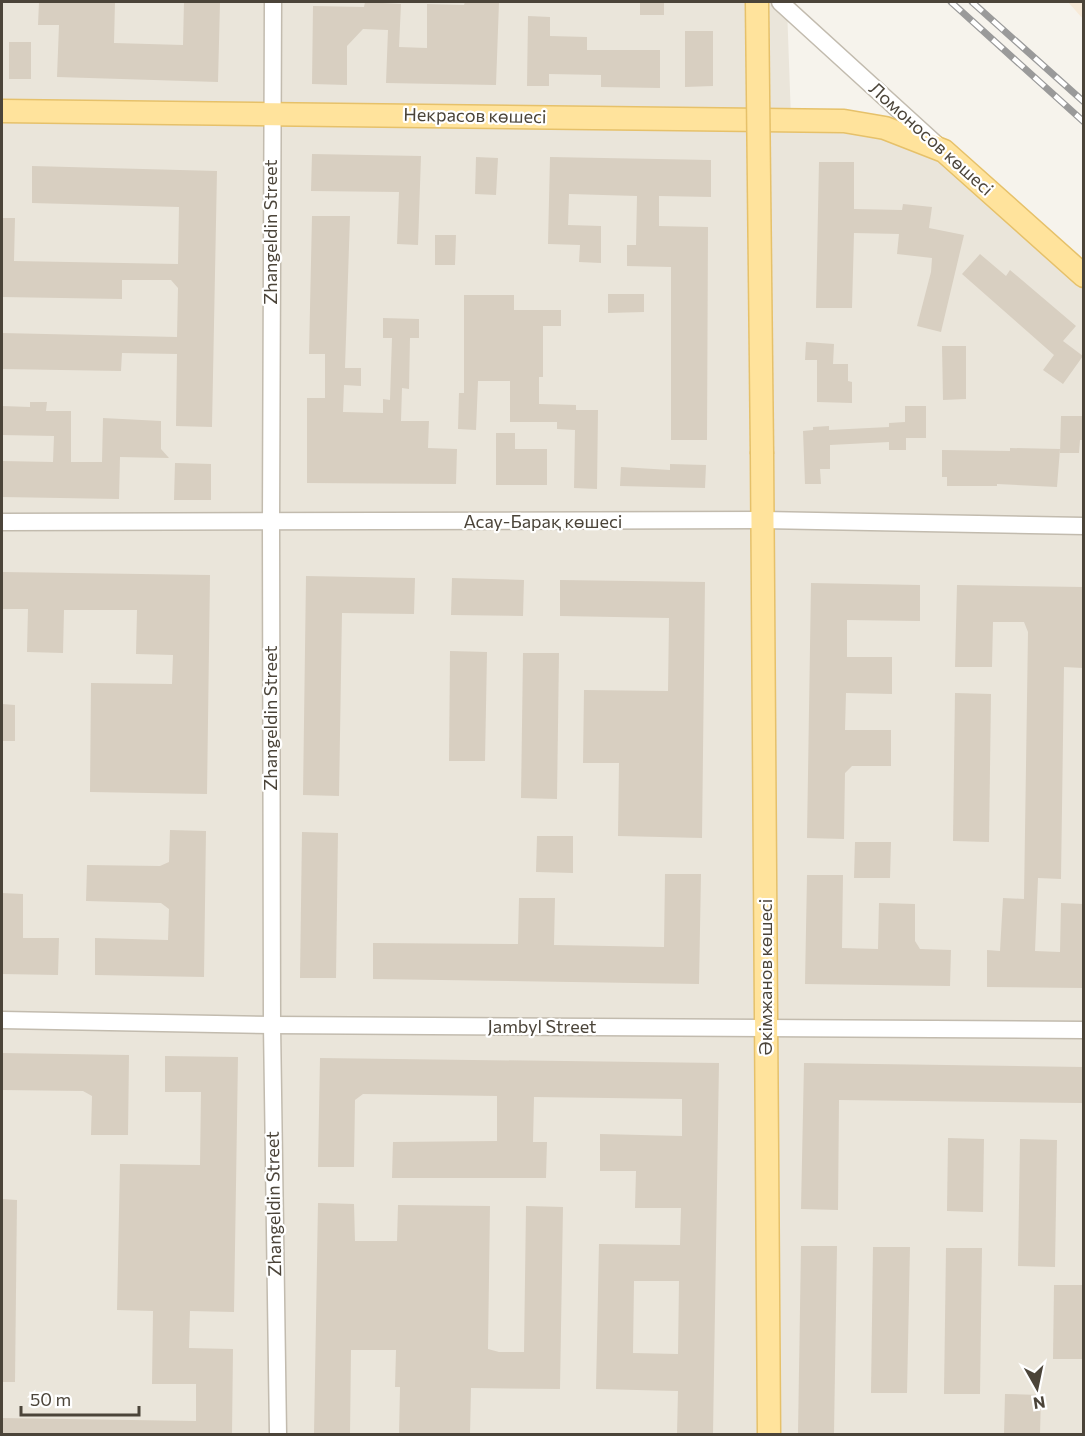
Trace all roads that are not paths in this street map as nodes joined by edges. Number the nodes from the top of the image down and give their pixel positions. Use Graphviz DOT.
graph roads {
  1 [pos="273,2"];
  2 [pos="757,2"];
  3 [pos="780,2"];
  4 [pos="2,111"];
  5 [pos="271,114"];
  6 [pos="944,152"];
  7 [pos="1083,276"];
  8 [pos="763,520"];
  9 [pos="2,522"];
  10 [pos="271,522"];
  11 [pos="1083,526"];
  12 [pos="2,1020"];
  13 [pos="272,1025"];
  14 [pos="767,1028"];
  15 [pos="1083,1030"];
  16 [pos="278,1434"];
  17 [pos="769,1434"];
  1 -- 5 [label="street, Zhangeldin Street"];
  2 -- 8 [label="main road, Әкімжанов көшесі, bridge"];
  3 -- 6 [label="street, Ломоносов көшесі"];
  4 -- 5 [label="main road, Некрасов көшесі"];
  5 -- 6 [label="main road, Некрасов көшесі"];
  5 -- 10 [label="street, Zhangeldin Street"];
  6 -- 7 [label="main road, Ломоносов көшесі"];
  8 -- 10 [label="street, Асау-Барақ көшесі"];
  8 -- 11 [label="street, Асау-Барақ көшесі"];
  8 -- 14 [label="main road, Әкімжанов көшесі"];
  9 -- 10 [label="street, Асау-Барақ көшесі"];
  10 -- 13 [label="street, Zhangeldin Street"];
  12 -- 13 [label="street, Jambyl Street"];
  13 -- 14 [label="street, Jambyl Street"];
  13 -- 16 [label="street, Zhangeldin Street"];
  14 -- 15 [label="street, Jambyl Street"];
  14 -- 17 [label="main road, Әкімжанов көшесі"];
}
